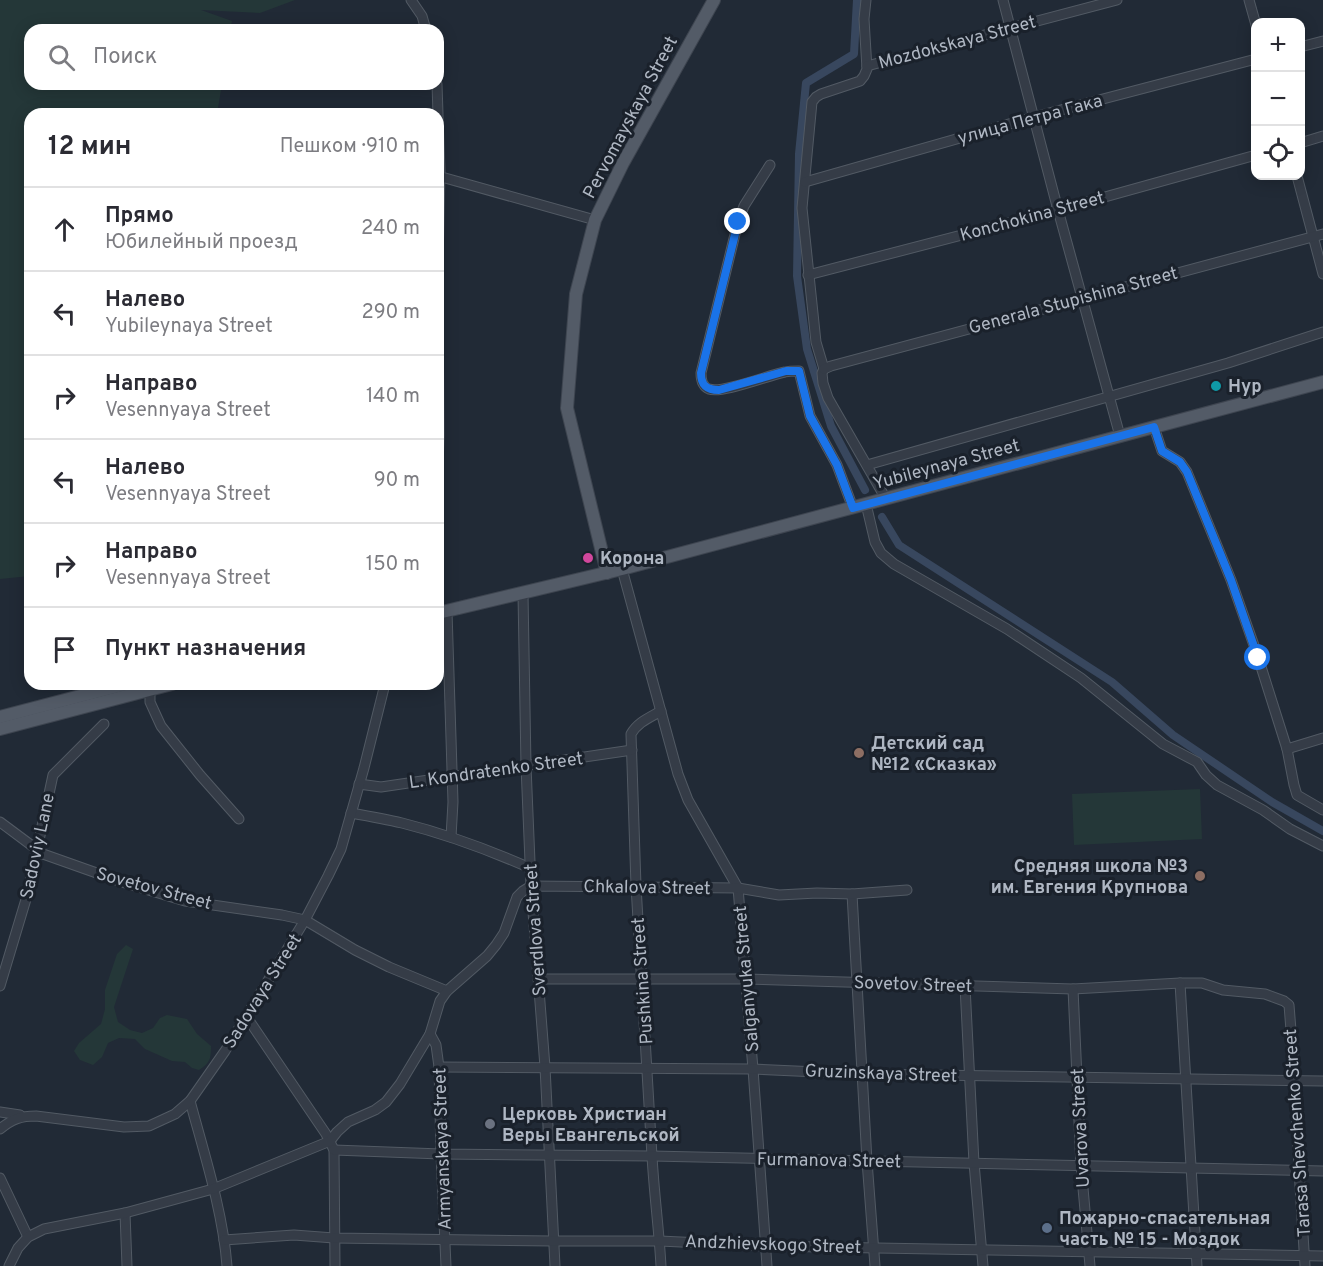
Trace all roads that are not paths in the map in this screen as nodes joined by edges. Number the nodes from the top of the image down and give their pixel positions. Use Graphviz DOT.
graph roads {
  1 [pos="411,0"];
  2 [pos="714,0"];
  3 [pos="866,0"];
  4 [pos="1003,0"];
  5 [pos="1117,0"];
  6 [pos="1249,0"];
  7 [pos="1254,18"];
  8 [pos="424,24"];
  9 [pos="1010,28"];
  10 [pos="1323,41"];
  11 [pos="1305,46"];
  12 [pos="1251,60"];
  13 [pos="867,66"];
  14 [pos="437,90"];
  15 [pos="438,108"];
  16 [pos="1034,117"];
  17 [pos="1323,136"];
  18 [pos="1305,141"];
  19 [pos="1251,156"];
  20 [pos="770,165"];
  21 [pos="444,178"];
  22 [pos="1298,180"];
  23 [pos="805,182"];
  24 [pos="1058,210"];
  25 [pos="595,220"];
  26 [pos="1323,234"];
  27 [pos="1313,236"];
  28 [pos="1323,274"];
  29 [pos="808,275"];
  30 [pos="1082,298"];
  31 [pos="1323,332"];
  32 [pos="824,369"];
  33 [pos="1323,382"];
  34 [pos="1109,396"];
  35 [pos="1154,427"];
  36 [pos="1120,436"];
  37 [pos="867,465"];
  38 [pos="886,499"];
  39 [pos="866,504"];
  40 [pos="853,508"];
  41 [pos="622,569"];
  42 [pos="607,573"];
  43 [pos="523,594"];
  44 [pos="444,612"];
  45 [pos="444,645"];
  46 [pos="109,690"];
  47 [pos="150,690"];
  48 [pos="384,690"];
  49 [pos="57,708"];
  50 [pos="661,711"];
  51 [pos="0,717"];
  52 [pos="104,724"];
  53 [pos="0,729"];
  54 [pos="1323,738"];
  55 [pos="1287,748"];
  56 [pos="632,750"];
  57 [pos="526,766"];
  58 [pos="452,777"];
  59 [pos="359,784"];
  60 [pos="1323,810"];
  61 [pos="351,813"];
  62 [pos="239,819"];
  63 [pos="0,822"];
  64 [pos="451,837"];
  65 [pos="1323,846"];
  66 [pos="36,850"];
  67 [pos="530,868"];
  68 [pos="531,886"];
  69 [pos="636,886"];
  70 [pos="738,888"];
  71 [pos="907,890"];
  72 [pos="852,894"];
  73 [pos="305,920"];
  74 [pos="642,978"];
  75 [pos="746,979"];
  76 [pos="538,980"];
  77 [pos="857,982"];
  78 [pos="1180,983"];
  79 [pos="0,986"];
  80 [pos="964,986"];
  81 [pos="1073,989"];
  82 [pos="447,991"];
  83 [pos="1284,1001"];
  84 [pos="246,1016"];
  85 [pos="430,1034"];
  86 [pos="439,1067"];
  87 [pos="545,1067"];
  88 [pos="648,1068"];
  89 [pos="753,1069"];
  90 [pos="862,1074"];
  91 [pos="969,1076"];
  92 [pos="1077,1078"];
  93 [pos="1187,1079"];
  94 [pos="1295,1081"];
  95 [pos="1323,1081"];
  96 [pos="190,1101"];
  97 [pos="0,1112"];
  98 [pos="23,1116"];
  99 [pos="0,1129"];
  100 [pos="330,1141"];
  101 [pos="334,1150"];
  102 [pos="441,1155"];
  103 [pos="549,1155"];
  104 [pos="652,1156"];
  105 [pos="760,1158"];
  106 [pos="867,1161"];
  107 [pos="974,1163"];
  108 [pos="1081,1166"];
  109 [pos="1191,1168"];
  110 [pos="1299,1170"];
  111 [pos="1323,1171"];
  112 [pos="0,1178"];
  113 [pos="213,1190"];
  114 [pos="125,1213"];
  115 [pos="28,1237"];
  116 [pos="334,1238"];
  117 [pos="445,1239"];
  118 [pos="224,1240"];
  119 [pos="660,1240"];
  120 [pos="553,1241"];
  121 [pos="765,1246"];
  122 [pos="873,1247"];
  123 [pos="982,1250"];
  124 [pos="1089,1252"];
  125 [pos="1196,1254"];
  126 [pos="1305,1256"];
  127 [pos="1323,1256"];
  128 [pos="9,1266"];
  129 [pos="127,1266"];
  130 [pos="226,1266"];
  131 [pos="335,1266"];
  132 [pos="447,1266"];
  133 [pos="555,1266"];
  134 [pos="661,1266"];
  135 [pos="767,1266"];
  136 [pos="875,1266"];
  137 [pos="983,1266"];
  138 [pos="1090,1266"];
  139 [pos="1197,1266"];
  140 [pos="1305,1266"];
  1 -- 8 [label="street"];
  2 -- 25 [label="main road, Pervomayskaya Street"];
  3 -- 13 [label="street"];
  4 -- 9 [label="street"];
  5 -- 9 [label="street, Mozdokskaya Street"];
  6 -- 7 [label="street"];
  9 -- 13 [label="street, Mozdokskaya Street"];
  9 -- 16 [label="street"];
  10 -- 11 [label="street"];
  12 -- 16 [label="street, улица Петра Гака"];
  13 -- 23 [label="street"];
  14 -- 15 [label="street"];
  16 -- 23 [label="street, улица Петра Гака"];
  16 -- 24 [label="street"];
  17 -- 18 [label="street"];
  19 -- 24 [label="street, Konchokina Street"];
  20 -- 40 [label="street"];
  21 -- 25 [label="street"];
  22 -- 27 [label="street"];
  23 -- 29 [label="street"];
  24 -- 29 [label="street, Konchokina Street"];
  24 -- 30 [label="street"];
  25 -- 42 [label="main road, Pervomayskaya Street"];
  26 -- 27 [label="street, Generala Stupishina Street"];
  27 -- 28 [label="street"];
  27 -- 30 [label="street, Generala Stupishina Street"];
  29 -- 32 [label="street"];
  30 -- 32 [label="street, Generala Stupishina Street"];
  30 -- 34 [label="street"];
  31 -- 34 [label="street"];
  32 -- 37 [label="street"];
  33 -- 35 [label="main road, Yubileynaya Street"];
  34 -- 36 [label="street"];
  34 -- 37 [label="street"];
  35 -- 36 [label="main road, Yubileynaya Street"];
  35 -- 55 [label="street"];
  36 -- 38 [label="main road, Yubileynaya Street"];
  37 -- 38 [label="street"];
  38 -- 39 [label="main road, Yubileynaya Street"];
  39 -- 40 [label="main road, Yubileynaya Street"];
  39 -- 65 [label="street"];
  40 -- 41 [label="main road, Yubileynaya Street"];
  41 -- 42 [label="main road, Yubileynaya Street"];
  41 -- 50 [label="street, Salganyuka Street"];
  42 -- 43 [label="main road, Yubileynaya Street"];
  43 -- 44 [label="main road, Yubileynaya Street"];
  43 -- 57 [label="street, Sverdlova Street"];
  45 -- 58 [label="street"];
  46 -- 49 [label="main road"];
  47 -- 49 [label="main road"];
  47 -- 62 [label="street"];
  48 -- 59 [label="street, Sadovaya Street"];
  49 -- 51 [label="main road"];
  49 -- 53 [label="main road"];
  50 -- 56 [label="street, Pushkina Street"];
  50 -- 70 [label="street, Salganyuka Street"];
  52 -- 66 [label="street, Sadoviy Lane"];
  54 -- 55 [label="street"];
  55 -- 60 [label="street"];
  56 -- 57 [label="street, L. Kondratenko Street"];
  56 -- 69 [label="street, Pushkina Street"];
  57 -- 58 [label="street, L. Kondratenko Street"];
  57 -- 67 [label="street, Sverdlova Street"];
  58 -- 59 [label="street, L. Kondratenko Street"];
  58 -- 64 [label="street"];
  59 -- 61 [label="street, Sadovaya Street"];
  61 -- 64 [label="street"];
  61 -- 73 [label="street, Sadovaya Street"];
  63 -- 66 [label="street, Sovetov Street"];
  64 -- 67 [label="street"];
  66 -- 73 [label="street, Sovetov Street"];
  66 -- 79 [label="street, Sadoviy Lane"];
  67 -- 68 [label="street, Sverdlova Street"];
  68 -- 69 [label="street, Chkalova Street"];
  68 -- 76 [label="street, Sverdlova Street"];
  68 -- 82 [label="street"];
  69 -- 70 [label="street, Chkalova Street"];
  69 -- 74 [label="street, Pushkina Street"];
  70 -- 72 [label="street, Chkalova Street"];
  70 -- 75 [label="street, Salganyuka Street"];
  71 -- 72 [label="street, Chkalova Street"];
  72 -- 77 [label="street"];
  73 -- 82 [label="street, Sovetov Street"];
  73 -- 84 [label="street, Sadovaya Street"];
  74 -- 75 [label="street, Sovetov Street"];
  74 -- 76 [label="street, Sovetov Street"];
  74 -- 88 [label="street, Pushkina Street"];
  75 -- 77 [label="street, Sovetov Street"];
  75 -- 89 [label="street, Salganyuka Street"];
  76 -- 87 [label="street, Sverdlova Street"];
  77 -- 80 [label="street, Sovetov Street"];
  77 -- 90 [label="street"];
  78 -- 81 [label="street, Sovetov Street"];
  78 -- 83 [label="street, Sovetov Street"];
  78 -- 93 [label="street"];
  80 -- 81 [label="street, Sovetov Street"];
  80 -- 91 [label="street"];
  81 -- 92 [label="street, Uvarova Street"];
  82 -- 85 [label="street"];
  83 -- 94 [label="street, Tarasa Shevchenko Street"];
  84 -- 96 [label="street, Sadovaya Street"];
  84 -- 100 [label="street"];
  85 -- 86 [label="street, Armyanskaya Street"];
  85 -- 100 [label="street"];
  86 -- 87 [label="street, Gruzinskaya Street"];
  86 -- 102 [label="street, Armyanskaya Street"];
  87 -- 88 [label="street, Gruzinskaya Street"];
  87 -- 103 [label="street, Sverdlova Street"];
  88 -- 89 [label="street, Gruzinskaya Street"];
  88 -- 104 [label="street, Pushkina Street"];
  89 -- 90 [label="street, Gruzinskaya Street"];
  89 -- 105 [label="street, Salganyuka Street"];
  90 -- 91 [label="street, Gruzinskaya Street"];
  90 -- 106 [label="street"];
  91 -- 92 [label="street, Gruzinskaya Street"];
  91 -- 107 [label="street"];
  92 -- 93 [label="street, Gruzinskaya Street"];
  92 -- 108 [label="street, Uvarova Street"];
  93 -- 94 [label="street, Gruzinskaya Street"];
  93 -- 109 [label="street"];
  94 -- 95 [label="street, Gruzinskaya Street"];
  94 -- 110 [label="street, Tarasa Shevchenko Street"];
  96 -- 98 [label="street, Sadovaya Street"];
  96 -- 113 [label="street"];
  97 -- 98 [label="street, Sadovaya Street"];
  98 -- 99 [label="street"];
  100 -- 101 [label="street"];
  100 -- 113 [label="street"];
  101 -- 102 [label="street, Furmanova Street"];
  101 -- 116 [label="street"];
  102 -- 103 [label="street, Furmanova Street"];
  102 -- 117 [label="street, Armyanskaya Street"];
  103 -- 104 [label="street, Furmanova Street"];
  103 -- 120 [label="street, Sverdlova Street"];
  104 -- 105 [label="street, Furmanova Street"];
  104 -- 119 [label="street, Pushkina Street"];
  105 -- 106 [label="street, Furmanova Street"];
  105 -- 121 [label="street, Salganyuka Street"];
  106 -- 107 [label="street, Furmanova Street"];
  106 -- 122 [label="street"];
  107 -- 108 [label="street, Furmanova Street"];
  107 -- 123 [label="street"];
  108 -- 109 [label="street, Furmanova Street"];
  108 -- 124 [label="street, Uvarova Street"];
  109 -- 110 [label="street, Furmanova Street"];
  109 -- 125 [label="street"];
  110 -- 111 [label="street, Furmanova Street"];
  110 -- 126 [label="street, Tarasa Shevchenko Street"];
  112 -- 115 [label="street"];
  113 -- 114 [label="street"];
  113 -- 118 [label="street"];
  114 -- 115 [label="street"];
  114 -- 129 [label="street"];
  115 -- 128 [label="street"];
  116 -- 117 [label="street, Andzhievskogo Street"];
  116 -- 118 [label="street, Andzhievskogo Street"];
  116 -- 131 [label="street"];
  117 -- 120 [label="street, Andzhievskogo Street"];
  117 -- 132 [label="street, Armyanskaya Street"];
  118 -- 130 [label="street"];
  119 -- 120 [label="street, Andzhievskogo Street"];
  119 -- 121 [label="street, Andzhievskogo Street"];
  119 -- 134 [label="street, Pushkina Street"];
  120 -- 133 [label="street, Sverdlova Street"];
  121 -- 122 [label="street, Andzhievskogo Street"];
  121 -- 135 [label="street, Salganyuka Street"];
  122 -- 123 [label="street, Andzhievskogo Street"];
  122 -- 136 [label="street"];
  123 -- 124 [label="street, Andzhievskogo Street"];
  123 -- 137 [label="street"];
  124 -- 125 [label="street, Andzhievskogo Street"];
  124 -- 138 [label="street, Uvarova Street"];
  125 -- 126 [label="street, Andzhievskogo Street"];
  125 -- 139 [label="street"];
  126 -- 127 [label="street, Andzhievskogo Street"];
  126 -- 140 [label="street, Tarasa Shevchenko Street"];
}
